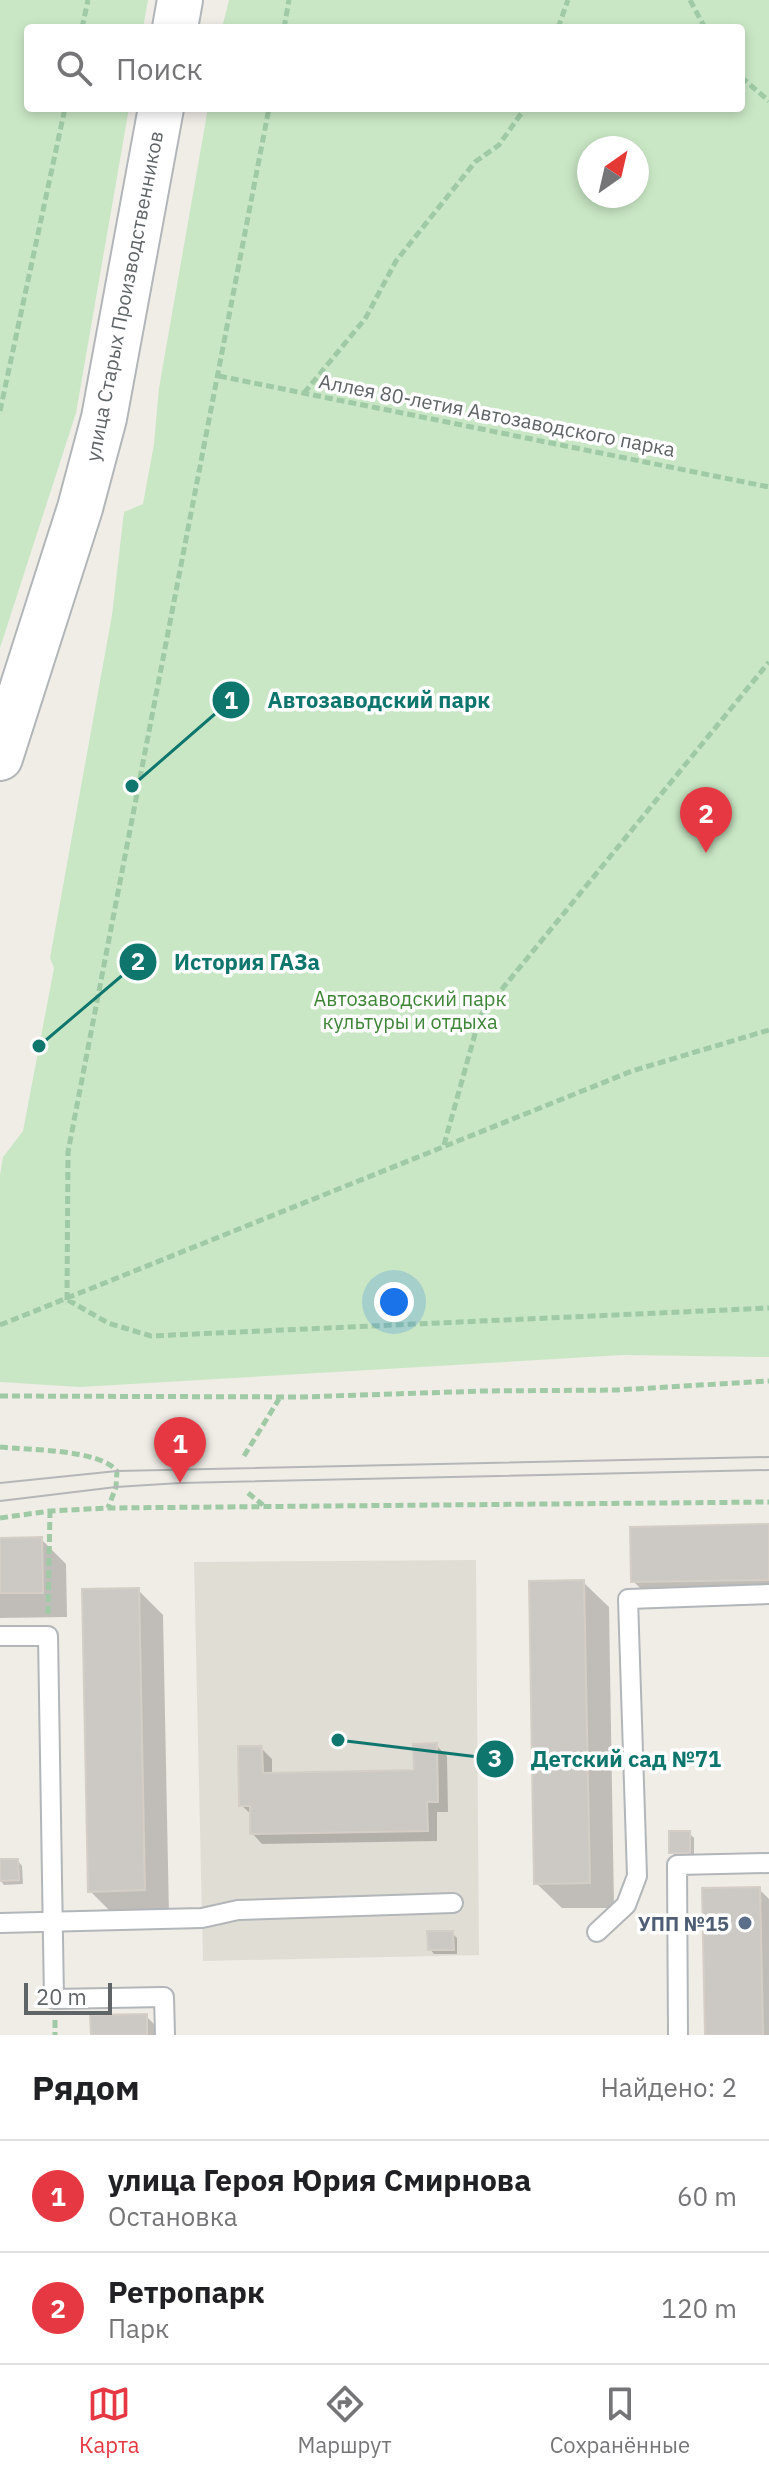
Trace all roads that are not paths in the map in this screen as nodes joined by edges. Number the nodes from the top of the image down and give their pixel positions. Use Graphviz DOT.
graph roads {
  1 [pos="180,0"];
  2 [pos="176,24"];
  3 [pos="160,112"];
  4 [pos="0,758"];
  5 [pos="769,1594"];
  6 [pos="0,1636"];
  7 [pos="769,1863"];
  8 [pos="453,1903"];
  9 [pos="53,1922"];
  10 [pos="0,1923"];
  11 [pos="597,1932"];
  12 [pos="165,2035"];
  13 [pos="678,2035"];
  1 -- 2 [label="street"];
  3 -- 4 [label="street, улица Старых Производственников"];
  5 -- 11 [label="lane"];
  6 -- 9 [label="lane"];
  7 -- 13 [label="lane"];
  8 -- 9 [label="lane"];
  9 -- 10 [label="lane"];
  9 -- 12 [label="lane"];
}
